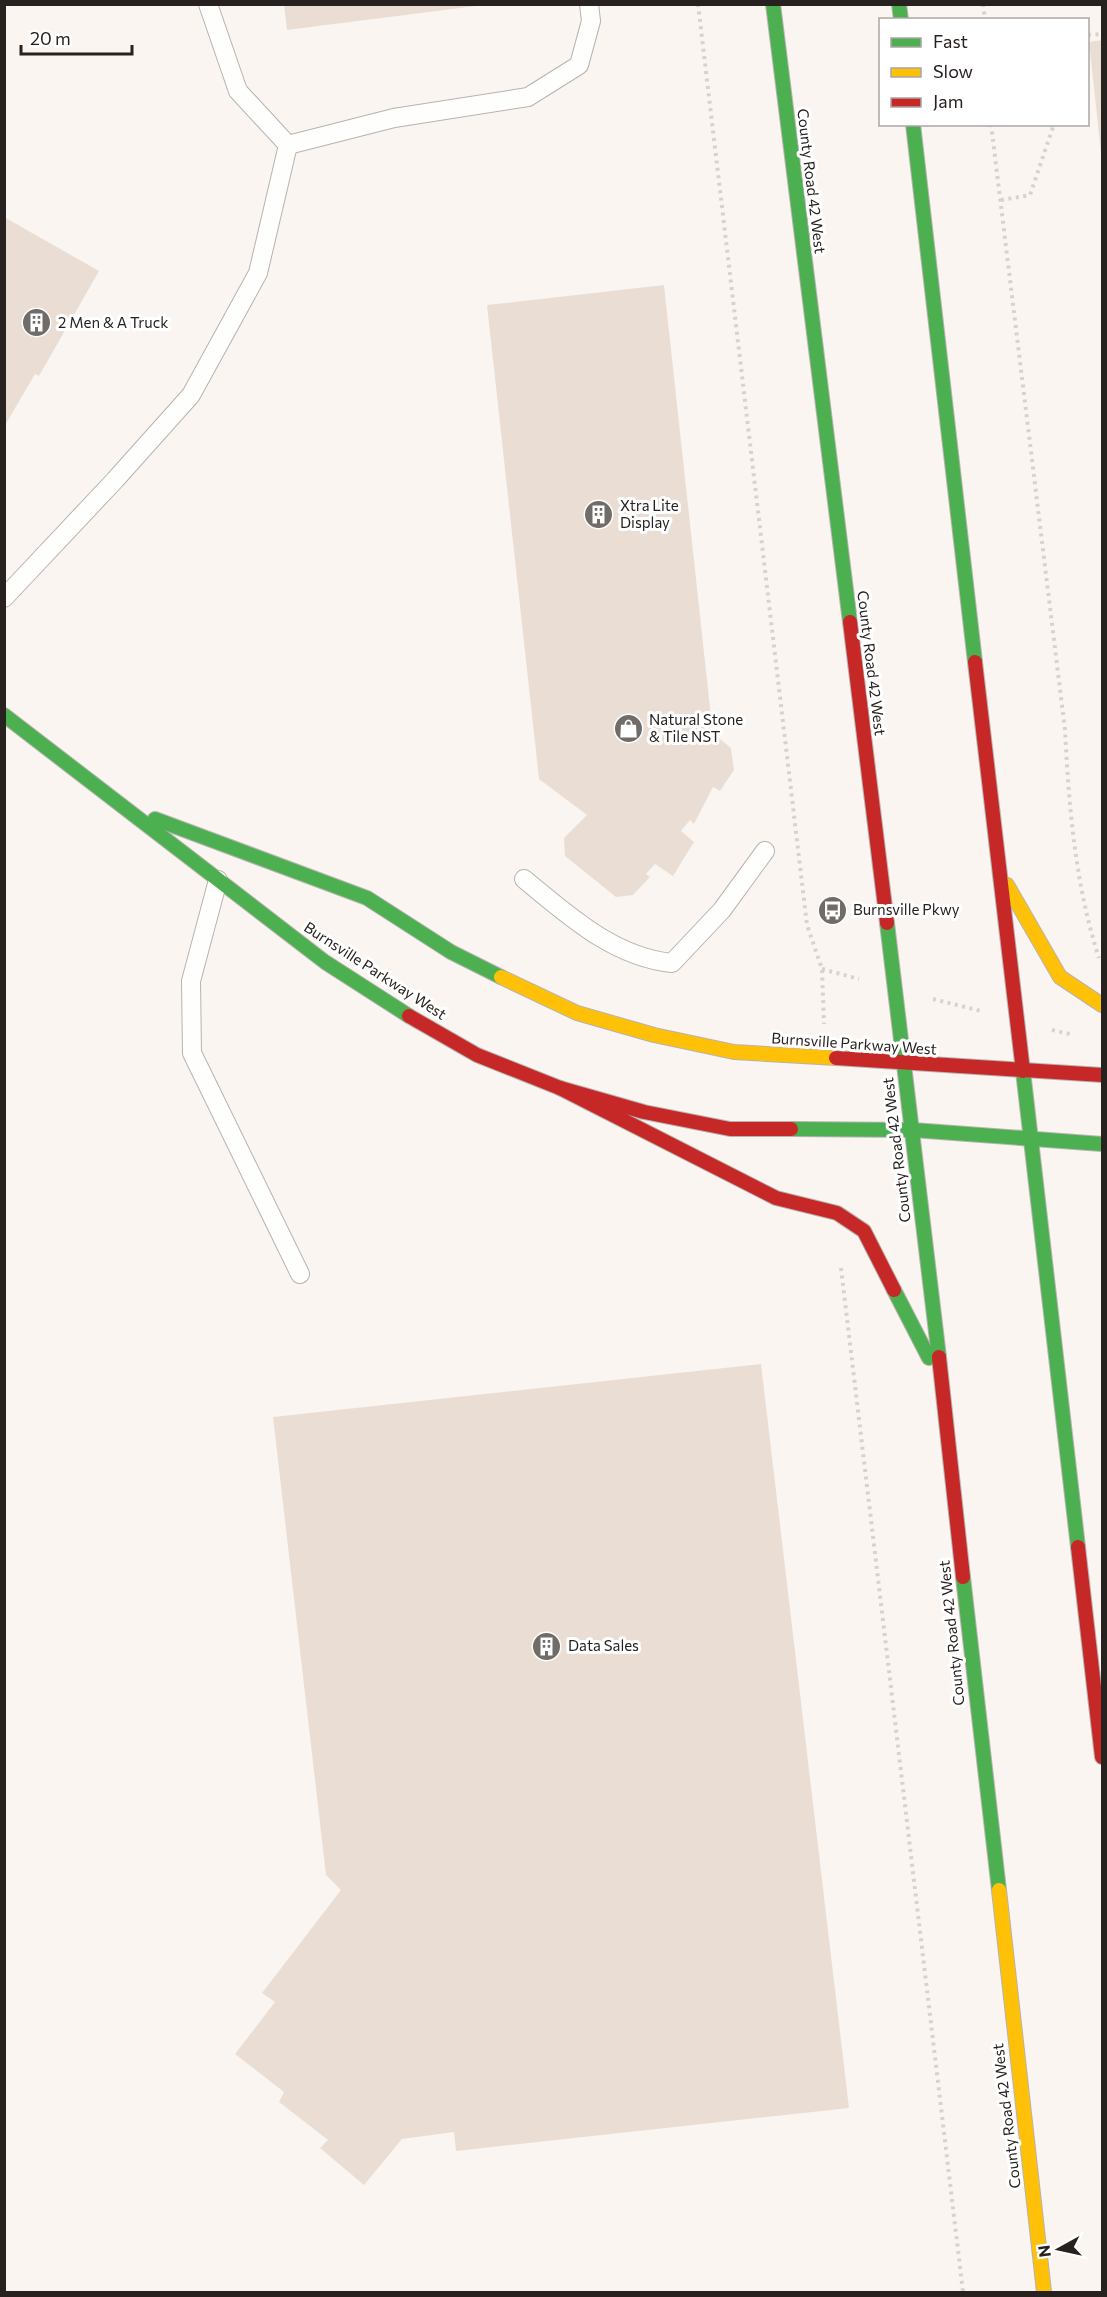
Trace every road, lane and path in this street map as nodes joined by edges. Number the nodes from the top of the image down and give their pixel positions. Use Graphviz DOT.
graph roads {
  1 [pos="208,4"];
  2 [pos="589,4"];
  3 [pos="698,4"];
  4 [pos="773,4"];
  5 [pos="913,126"];
  6 [pos="990,126"];
  7 [pos="1053,126"];
  8 [pos="288,145"];
  9 [pos="1001,200"];
  10 [pos="4,598"];
  11 [pos="4,715"];
  12 [pos="122,807"];
  13 [pos="765,851"];
  14 [pos="999,872"];
  15 [pos="524,879"];
  16 [pos="218,880"];
  17 [pos="1102,968"];
  18 [pos="822,969"];
  19 [pos="822,981"];
  20 [pos="895,989"];
  21 [pos="1102,1005"];
  22 [pos="1017,1021"];
  23 [pos="1064,1033"];
  24 [pos="904,1064"];
  25 [pos="1023,1072"];
  26 [pos="1102,1075"];
  27 [pos="560,1088"];
  28 [pos="913,1130"];
  29 [pos="1031,1140"];
  30 [pos="1102,1144"];
  31 [pos="840,1263"];
  32 [pos="300,1274"];
  33 [pos="940,1381"];
  34 [pos="1102,1757"];
  35 [pos="1011,2011"];
  36 [pos="1051,2222"];
  37 [pos="963,2292"];
  38 [pos="1044,2292"];
  1 -- 8 [label="lane"];
  2 -- 8 [label="lane"];
  3 -- 18 [label="path"];
  4 -- 20 [label="main road, County Road 42 West"];
  5 -- 14 [label="main road"];
  6 -- 9 [label="path"];
  7 -- 9 [label="path"];
  8 -- 10 [label="lane"];
  9 -- 17 [label="path"];
  11 -- 12 [label="main road, Burnsville Parkway West"];
  12 -- 16 [label="main road, Burnsville Parkway West"];
  12 -- 24 [label="main road, Burnsville Parkway West"];
  13 -- 15 [label="lane"];
  14 -- 21 [label="main road"];
  14 -- 22 [label="main road"];
  16 -- 27 [label="main road, Burnsville Parkway West"];
  16 -- 32 [label="lane"];
  18 -- 19 [label="path"];
  18 -- 20 [label="path"];
  20 -- 22 [label="path"];
  20 -- 24 [label="main road, County Road 42 West"];
  22 -- 23 [label="path"];
  22 -- 25 [label="main road"];
  24 -- 25 [label="main road, Burnsville Parkway West"];
  24 -- 28 [label="main road, County Road 42 West"];
  25 -- 26 [label="main road, Burnsville Parkway West"];
  25 -- 29 [label="main road"];
  27 -- 28 [label="main road, Burnsville Parkway West"];
  27 -- 33 [label="main road"];
  28 -- 29 [label="main road, Burnsville Parkway West"];
  28 -- 33 [label="main road, County Road 42 West"];
  29 -- 30 [label="main road, Burnsville Parkway West"];
  29 -- 34 [label="main road"];
  31 -- 37 [label="path"];
  33 -- 35 [label="main road, County Road 42 West"];
  35 -- 36 [label="main road"];
  35 -- 38 [label="main road, County Road 42 West"];
}
